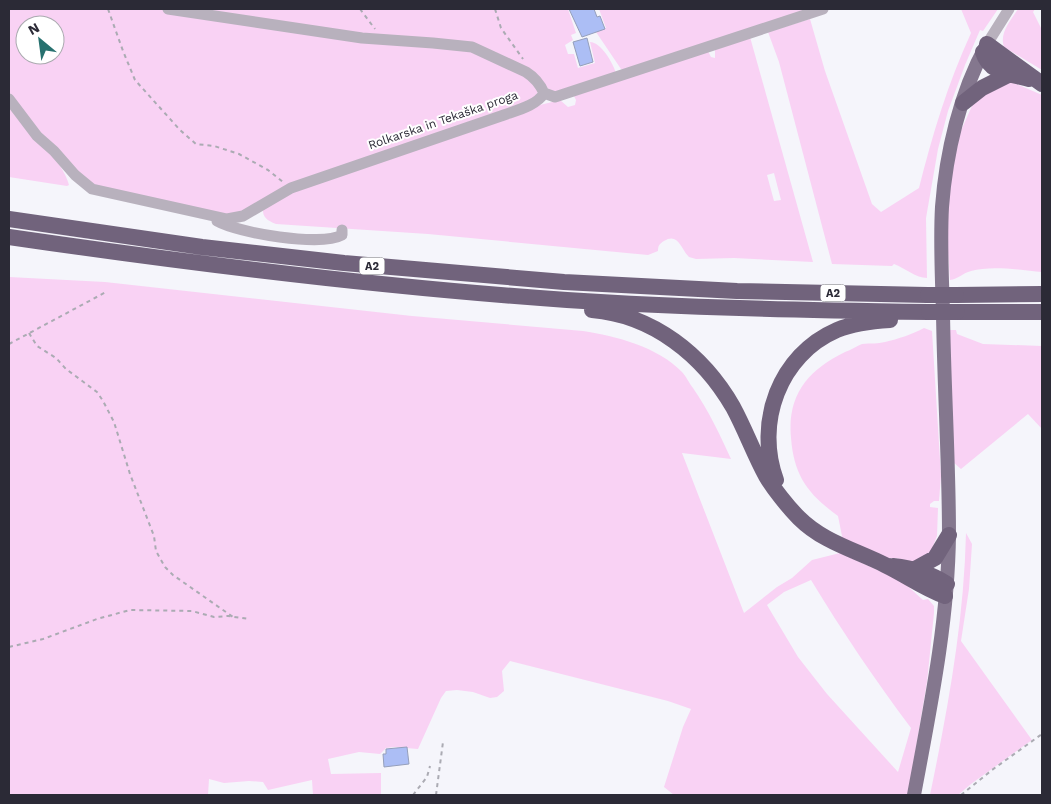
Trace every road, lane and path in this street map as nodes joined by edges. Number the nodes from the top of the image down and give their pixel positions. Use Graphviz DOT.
graph roads {
  1 [pos="108,9"];
  2 [pos="168,9"];
  3 [pos="360,9"];
  4 [pos="495,9"];
  5 [pos="823,9"];
  6 [pos="1009,9"];
  7 [pos="382,40"];
  8 [pos="985,48"];
  9 [pos="523,59"];
  10 [pos="1010,74"];
  11 [pos="1039,82"];
  12 [pos="544,93"];
  13 [pos="9,98"];
  14 [pos="963,103"];
  15 [pos="291,188"];
  16 [pos="258,208"];
  17 [pos="209,217"];
  18 [pos="9,219"];
  19 [pos="342,230"];
  20 [pos="249,232"];
  21 [pos="9,237"];
  22 [pos="106,292"];
  23 [pos="1037,292"];
  24 [pos="566,300"];
  25 [pos="929,312"];
  26 [pos="1042,312"];
  27 [pos="30,333"];
  28 [pos="9,344"];
  29 [pos="784,499"];
  30 [pos="949,535"];
  31 [pos="885,565"];
  32 [pos="915,569"];
  33 [pos="946,590"];
  34 [pos="233,617"];
  35 [pos="249,619"];
  36 [pos="9,647"];
  37 [pos="1042,734"];
  38 [pos="443,742"];
  39 [pos="430,766"];
  40 [pos="413,795"];
  41 [pos="436,795"];
  42 [pos="914,795"];
  43 [pos="961,795"];
  1 -- 15 [label="path"];
  2 -- 7 [label="street"];
  3 -- 7 [label="path"];
  4 -- 9 [label="path"];
  5 -- 12 [label="street"];
  6 -- 8 [label="street"];
  7 -- 12 [label="street"];
  8 -- 10 [label="highway"];
  8 -- 11 [label="highway"];
  8 -- 14 [label="main road"];
  10 -- 11 [label="highway"];
  10 -- 14 [label="highway"];
  12 -- 15 [label="street, Rolkarska in Tekaška proga"];
  13 -- 17 [label="street, Rolkarska in Tekaška proga"];
  14 -- 30 [label="main road"];
  15 -- 16 [label="street, Rolkarska in Tekaška proga"];
  16 -- 17 [label="street, Rolkarska in Tekaška proga"];
  16 -- 20 [label="street"];
  17 -- 20 [label="street"];
  18 -- 23 [label="highway, A2, bridge"];
  19 -- 20 [label="street"];
  21 -- 24 [label="highway, A2"];
  22 -- 27 [label="path"];
  24 -- 25 [label="highway, A2"];
  24 -- 29 [label="highway"];
  25 -- 26 [label="highway, A2, bridge"];
  25 -- 29 [label="highway"];
  27 -- 28 [label="path"];
  27 -- 34 [label="path"];
  29 -- 31 [label="highway"];
  30 -- 32 [label="highway"];
  30 -- 33 [label="main road"];
  31 -- 32 [label="highway"];
  31 -- 33 [label="highway"];
  32 -- 33 [label="highway"];
  33 -- 42 [label="main road"];
  34 -- 35 [label="path"];
  34 -- 36 [label="path"];
  37 -- 43 [label="path"];
  38 -- 41 [label="path"];
  39 -- 40 [label="path"];
}
